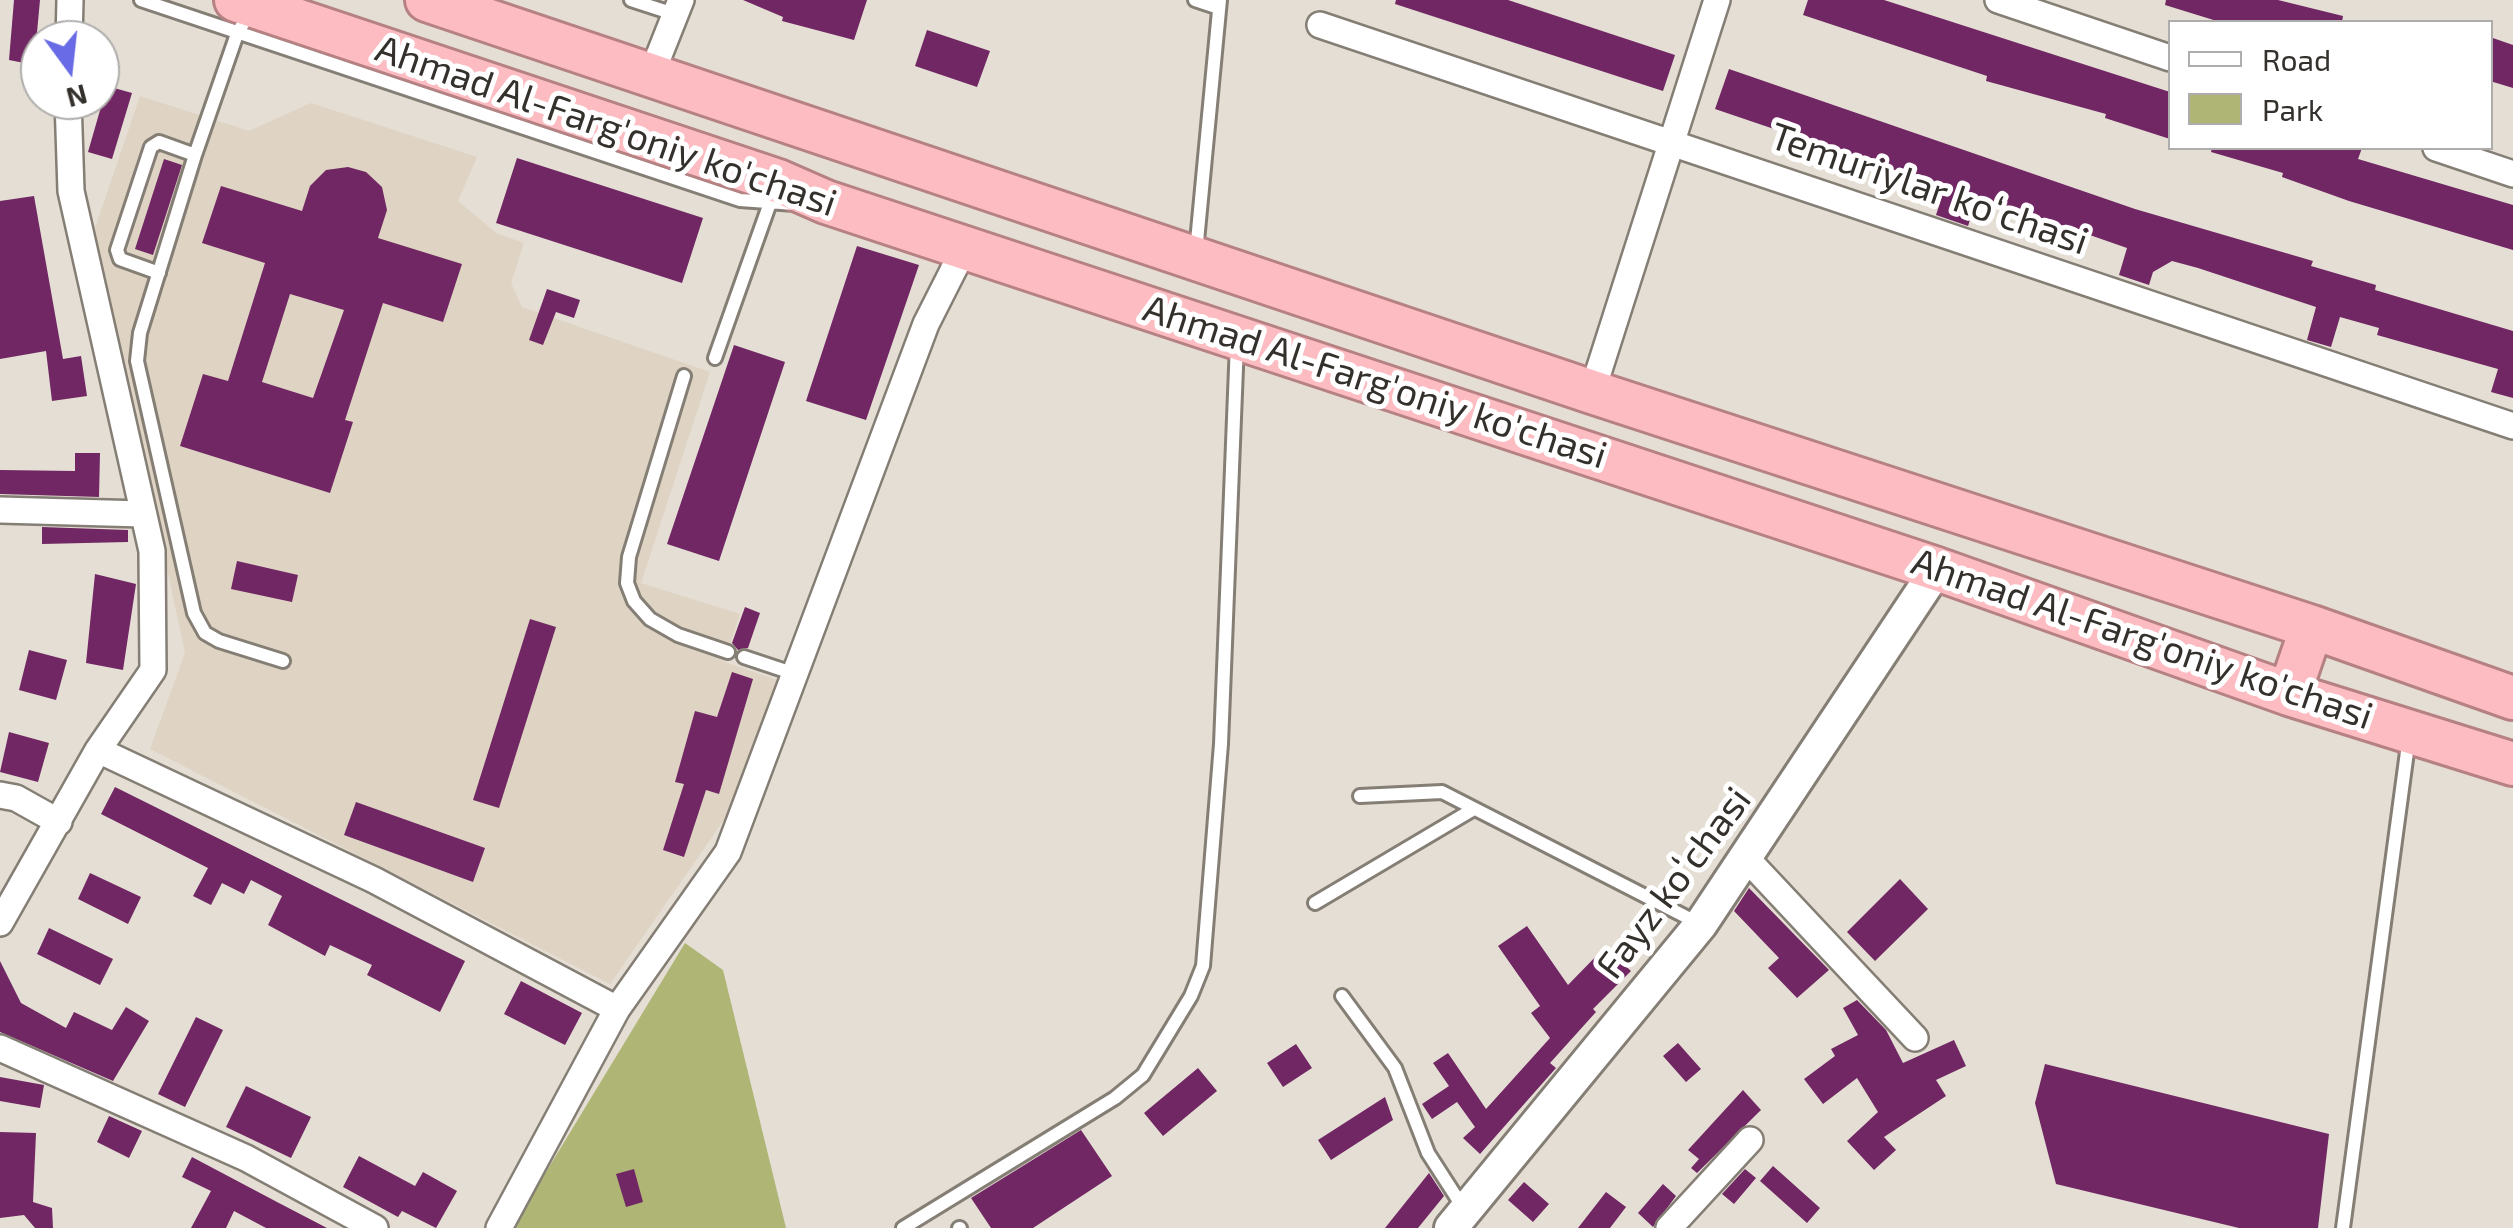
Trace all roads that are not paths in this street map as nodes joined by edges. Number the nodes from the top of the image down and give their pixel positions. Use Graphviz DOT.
graph roads {
  1 [pos="141,0"];
  2 [pos="427,0"];
  3 [pos="632,0"];
  4 [pos="1195,0"];
  5 [pos="1717,0"];
  6 [pos="1998,0"];
  7 [pos="1219,4"];
  8 [pos="677,7"];
  9 [pos="242,13"];
  10 [pos="1320,24"];
  11 [pos="2168,57"];
  12 [pos="650,78"];
  13 [pos="69,120"];
  14 [pos="1670,142"];
  15 [pos="2442,150"];
  16 [pos="195,155"];
  17 [pos="2513,174"];
  18 [pos="774,193"];
  19 [pos="966,245"];
  20 [pos="1195,259"];
  21 [pos="159,273"];
  22 [pos="1238,336"];
  23 [pos="715,358"];
  24 [pos="684,376"];
  25 [pos="1592,392"];
  26 [pos="2513,426"];
  27 [pos="0,510"];
  28 [pos="143,514"];
  29 [pos="1937,570"];
  30 [pos="2312,627"];
  31 [pos="728,652"];
  32 [pos="744,657"];
  33 [pos="283,661"];
  34 [pos="792,673"];
  35 [pos="2289,694"];
  36 [pos="2513,698"];
  37 [pos="2410,729"];
  38 [pos="98,750"];
  39 [pos="2513,764"];
  40 [pos="0,795"];
  41 [pos="1360,796"];
  42 [pos="1472,810"];
  43 [pos="59,822"];
  44 [pos="1748,860"];
  45 [pos="1314,903"];
  46 [pos="0,923"];
  47 [pos="1700,924"];
  48 [pos="1342,996"];
  49 [pos="617,1009"];
  50 [pos="1915,1038"];
  51 [pos="0,1048"];
  52 [pos="1750,1140"];
  53 [pos="1456,1222"];
  54 [pos="374,1228"];
  55 [pos="499,1228"];
  56 [pos="903,1228"];
  57 [pos="1669,1228"];
  58 [pos="2343,1228"];
  1 -- 9 [label="lane"];
  2 -- 12 [label="highway, Ahmad Al-Farg'oniy ko'chasi"];
  3 -- 8 [label="lane"];
  4 -- 7 [label="lane"];
  5 -- 14 [label="street"];
  6 -- 11 [label="street"];
  7 -- 20 [label="lane"];
  8 -- 12 [label="street"];
  9 -- 16 [label="lane"];
  9 -- 18 [label="highway, Ahmad Al-Farg'oniy ko'chasi"];
  10 -- 14 [label="street, Temuriylar koʻchasi"];
  12 -- 20 [label="highway, Ahmad Al-Farg'oniy ko'chasi"];
  13 -- 28 [label="street"];
  14 -- 25 [label="street"];
  14 -- 26 [label="street, Temuriylar koʻchasi"];
  15 -- 17 [label="street"];
  16 -- 21 [label="lane"];
  16 -- 21 [label="lane"];
  18 -- 19 [label="highway, Ahmad Al-Farg'oniy ko'chasi"];
  18 -- 23 [label="lane"];
  19 -- 22 [label="highway, Ahmad Al-Farg'oniy ko'chasi"];
  19 -- 34 [label="street"];
  20 -- 25 [label="highway, Ahmad Al-Farg'oniy ko'chasi"];
  21 -- 33 [label="lane"];
  22 -- 29 [label="highway, Ahmad Al-Farg'oniy ko'chasi"];
  22 -- 56 [label="lane"];
  24 -- 31 [label="lane"];
  25 -- 30 [label="highway, Ahmad Al-Farg'oniy ko'chasi"];
  27 -- 28 [label="street"];
  28 -- 38 [label="street"];
  29 -- 35 [label="highway, Ahmad Al-Farg'oniy ko'chasi"];
  29 -- 44 [label="street, Fayz koʻchasi"];
  30 -- 35 [label="highway"];
  30 -- 36 [label="highway, Ahmad Al-Farg'oniy ko'chasi"];
  32 -- 34 [label="lane"];
  34 -- 49 [label="street"];
  35 -- 37 [label="highway, Ahmad Al-Farg'oniy ko'chasi"];
  37 -- 39 [label="highway, Ahmad Al-Farg'oniy ko'chasi"];
  37 -- 58 [label="lane"];
  38 -- 43 [label="street"];
  38 -- 49 [label="street"];
  40 -- 43 [label="street"];
  41 -- 42 [label="lane"];
  42 -- 45 [label="lane"];
  42 -- 47 [label="lane"];
  43 -- 46 [label="street"];
  44 -- 47 [label="street, Fayz koʻchasi"];
  44 -- 50 [label="street"];
  47 -- 53 [label="street, Fayz koʻchasi"];
  48 -- 53 [label="lane"];
  49 -- 55 [label="street"];
  51 -- 54 [label="street"];
  52 -- 57 [label="street"];
}
